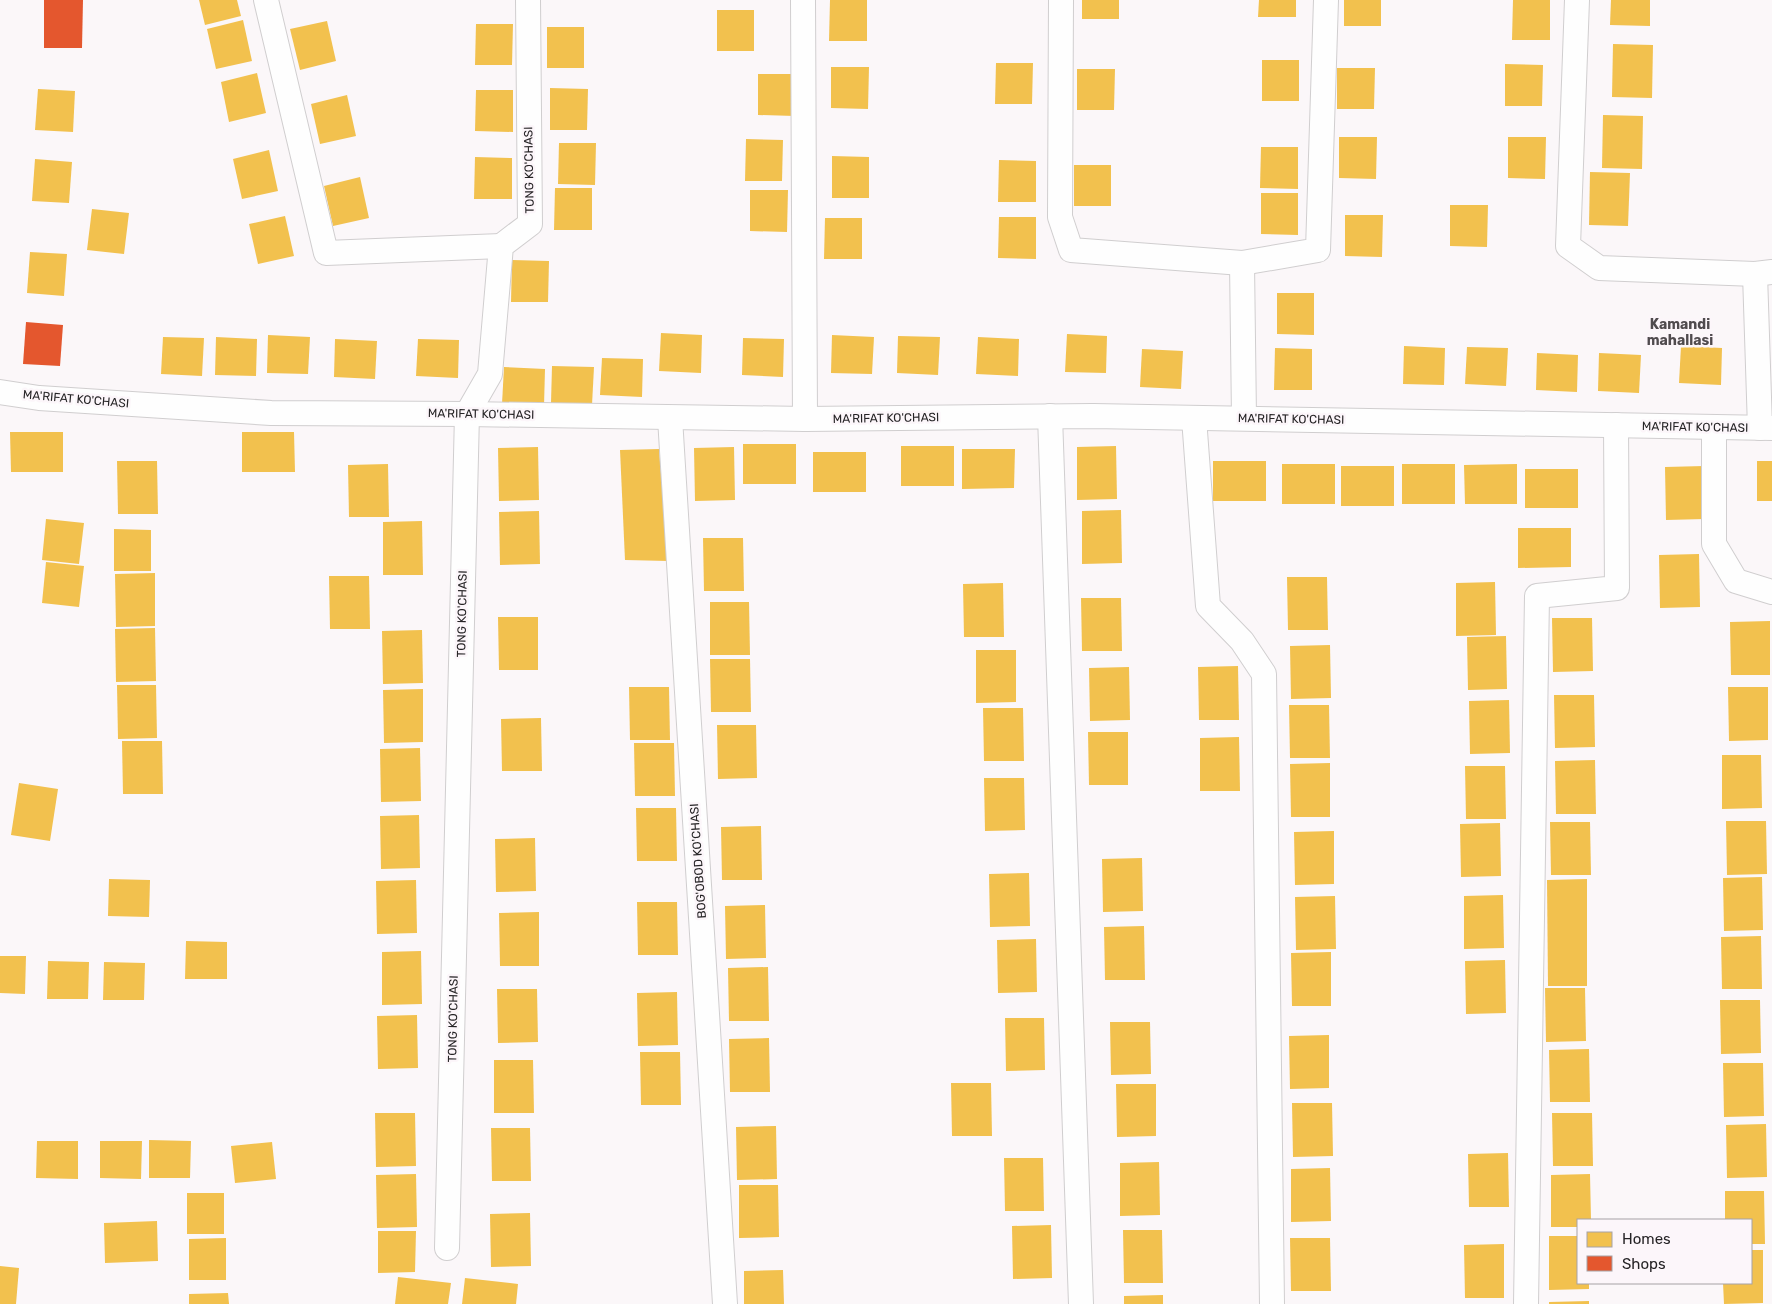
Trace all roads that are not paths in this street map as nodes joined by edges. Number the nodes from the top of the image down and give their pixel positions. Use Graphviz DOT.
graph roads {
  1 [pos="266,0"];
  2 [pos="528,0"];
  3 [pos="802,0"];
  4 [pos="1061,0"];
  5 [pos="1326,0"];
  6 [pos="1577,0"];
  7 [pos="501,246"];
  8 [pos="1242,263"];
  9 [pos="1763,273"];
  10 [pos="0,392"];
  11 [pos="467,414"];
  12 [pos="1050,416"];
  13 [pos="670,418"];
  14 [pos="1194,418"];
  15 [pos="1244,418"];
  16 [pos="805,419"];
  17 [pos="1616,425"];
  18 [pos="1714,428"];
  19 [pos="1766,428"];
  20 [pos="1772,592"];
  21 [pos="447,1248"];
  22 [pos="725,1304"];
  23 [pos="1080,1304"];
  24 [pos="1272,1304"];
  25 [pos="1526,1304"];
  1 -- 7 [label="street"];
  2 -- 7 [label="street, TONG KO'CHASI"];
  3 -- 16 [label="street"];
  4 -- 8 [label="street"];
  5 -- 8 [label="street"];
  6 -- 9 [label="street"];
  7 -- 11 [label="street, TONG KO'CHASI"];
  8 -- 15 [label="street"];
  9 -- 19 [label="street"];
  10 -- 11 [label="street, MA'RIFAT KO'CHASI"];
  11 -- 13 [label="street, MA'RIFAT KO'CHASI"];
  11 -- 21 [label="street, TONG KO'CHASI"];
  12 -- 14 [label="street, MA'RIFAT KO'CHASI"];
  12 -- 16 [label="street, MA'RIFAT KO'CHASI"];
  12 -- 23 [label="street"];
  13 -- 16 [label="street, MA'RIFAT KO'CHASI"];
  13 -- 22 [label="street, BOG'OBOD KO'CHASI"];
  14 -- 15 [label="street, MA'RIFAT KO'CHASI"];
  14 -- 24 [label="street"];
  15 -- 17 [label="street, MA'RIFAT KO'CHASI"];
  17 -- 18 [label="street, MA'RIFAT KO'CHASI"];
  17 -- 25 [label="street"];
  18 -- 19 [label="street, MA'RIFAT KO'CHASI"];
  18 -- 20 [label="street"];
}
